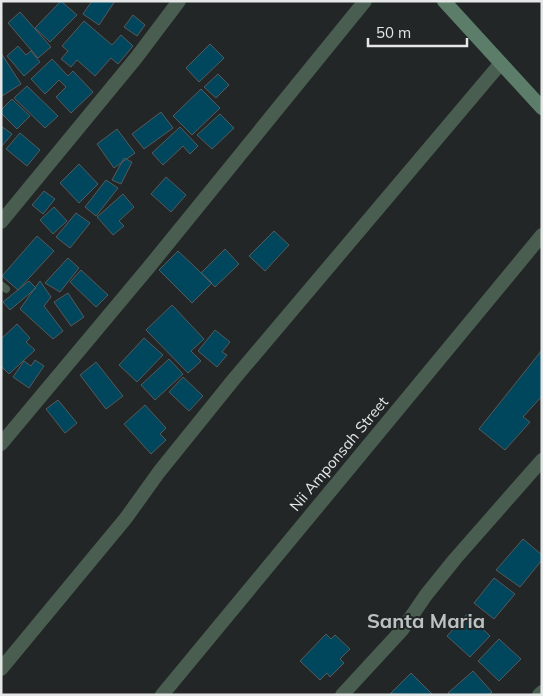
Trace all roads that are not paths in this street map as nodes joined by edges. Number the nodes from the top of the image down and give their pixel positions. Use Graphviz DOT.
graph roads {
  1 [pos="179,1"];
  2 [pos="365,1"];
  3 [pos="444,1"];
  4 [pos="501,63"];
  5 [pos="540,102"];
  6 [pos="1,222"];
  7 [pos="542,235"];
  8 [pos="1,444"];
  9 [pos="542,460"];
  10 [pos="1,669"];
  11 [pos="162,695"];
  12 [pos="342,695"];
  1 -- 6 [label="street"];
  2 -- 8 [label="street"];
  3 -- 4 [label="main road"];
  4 -- 5 [label="main road"];
  4 -- 10 [label="street"];
  7 -- 11 [label="street, Nii Amponsah Street"];
  9 -- 12 [label="street"];
}
